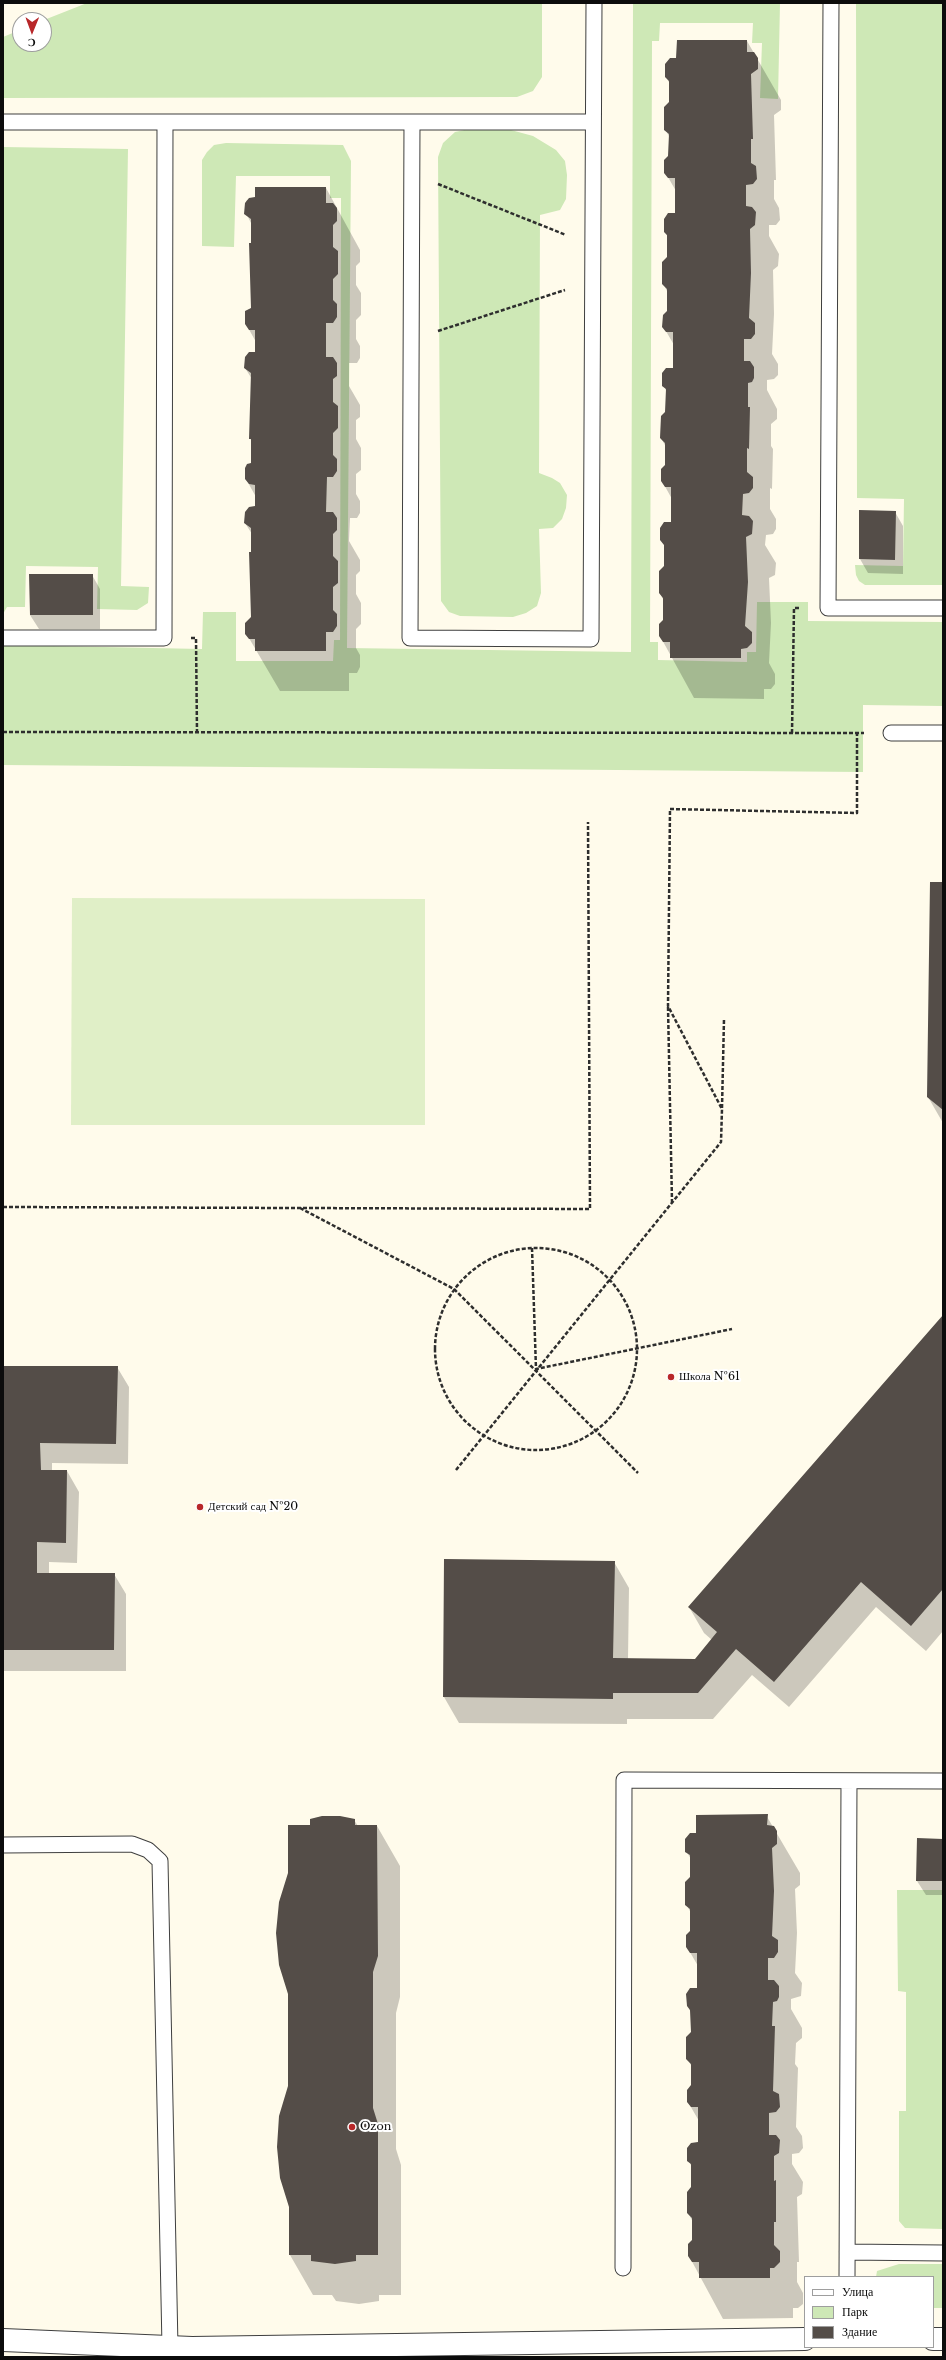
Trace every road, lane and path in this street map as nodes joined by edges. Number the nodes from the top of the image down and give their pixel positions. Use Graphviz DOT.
graph roads {
  1 [pos="594,3"];
  2 [pos="830,3"];
  3 [pos="3,122"];
  4 [pos="165,122"];
  5 [pos="412,122"];
  6 [pos="593,122"];
  7 [pos="412,174"];
  8 [pos="592,245"];
  9 [pos="592,282"];
  10 [pos="411,339"];
  11 [pos="828,608"];
  12 [pos="943,608"];
  13 [pos="3,638"];
  14 [pos="164,638"];
  15 [pos="3,732"];
  16 [pos="197,732"];
  17 [pos="792,733"];
  18 [pos="857,733"];
  19 [pos="891,733"];
  20 [pos="943,733"];
  21 [pos="588,822"];
  22 [pos="668,1006"];
  23 [pos="724,1019"];
  24 [pos="722,1109"];
  25 [pos="672,1202"];
  26 [pos="3,1207"];
  27 [pos="300,1208"];
  28 [pos="532,1248"];
  29 [pos="609,1279"];
  30 [pos="454,1289"];
  31 [pos="732,1329"];
  32 [pos="636,1349"];
  33 [pos="536,1369"];
  34 [pos="596,1431"];
  35 [pos="483,1436"];
  36 [pos="456,1470"];
  37 [pos="638,1473"];
  38 [pos="849,1781"];
  39 [pos="943,1781"];
  40 [pos="3,1845"];
  41 [pos="847,2252"];
  42 [pos="943,2253"];
  43 [pos="623,2268"];
  44 [pos="847,2276"];
  45 [pos="804,2339"];
  46 [pos="3,2340"];
  47 [pos="170,2347"];
  48 [pos="192,2352"];
  1 -- 6 [label="lane"];
  2 -- 11 [label="lane"];
  3 -- 4 [label="lane"];
  4 -- 5 [label="lane"];
  4 -- 14 [label="lane"];
  5 -- 6 [label="lane"];
  5 -- 7 [label="lane"];
  6 -- 8 [label="lane"];
  7 -- 8 [label="path"];
  7 -- 10 [label="lane"];
  8 -- 9 [label="lane"];
  9 -- 10 [label="path"];
  9 -- 10 [label="lane"];
  11 -- 12 [label="lane"];
  11 -- 17 [label="path"];
  13 -- 14 [label="lane"];
  14 -- 16 [label="path"];
  15 -- 16 [label="path"];
  16 -- 17 [label="path"];
  17 -- 18 [label="path"];
  18 -- 19 [label="path"];
  18 -- 22 [label="path"];
  19 -- 20 [label="lane"];
  21 -- 27 [label="path"];
  22 -- 24 [label="path"];
  22 -- 25 [label="path"];
  23 -- 24 [label="path"];
  24 -- 25 [label="path"];
  25 -- 29 [label="path"];
  26 -- 27 [label="path"];
  27 -- 30 [label="path"];
  28 -- 29 [label="path"];
  28 -- 30 [label="path"];
  28 -- 33 [label="path"];
  29 -- 32 [label="path"];
  29 -- 33 [label="path"];
  30 -- 33 [label="path"];
  30 -- 35 [label="path"];
  31 -- 32 [label="path"];
  32 -- 33 [label="path"];
  32 -- 34 [label="path"];
  33 -- 34 [label="path"];
  33 -- 35 [label="path"];
  34 -- 35 [label="path"];
  34 -- 37 [label="path"];
  35 -- 36 [label="path"];
  38 -- 39 [label="lane"];
  38 -- 41 [label="lane"];
  38 -- 43 [label="lane"];
  40 -- 47 [label="lane"];
  41 -- 42 [label="lane"];
  41 -- 44 [label="lane"];
  45 -- 48 [label="street"];
  46 -- 47 [label="street"];
  47 -- 48 [label="street"];
}
